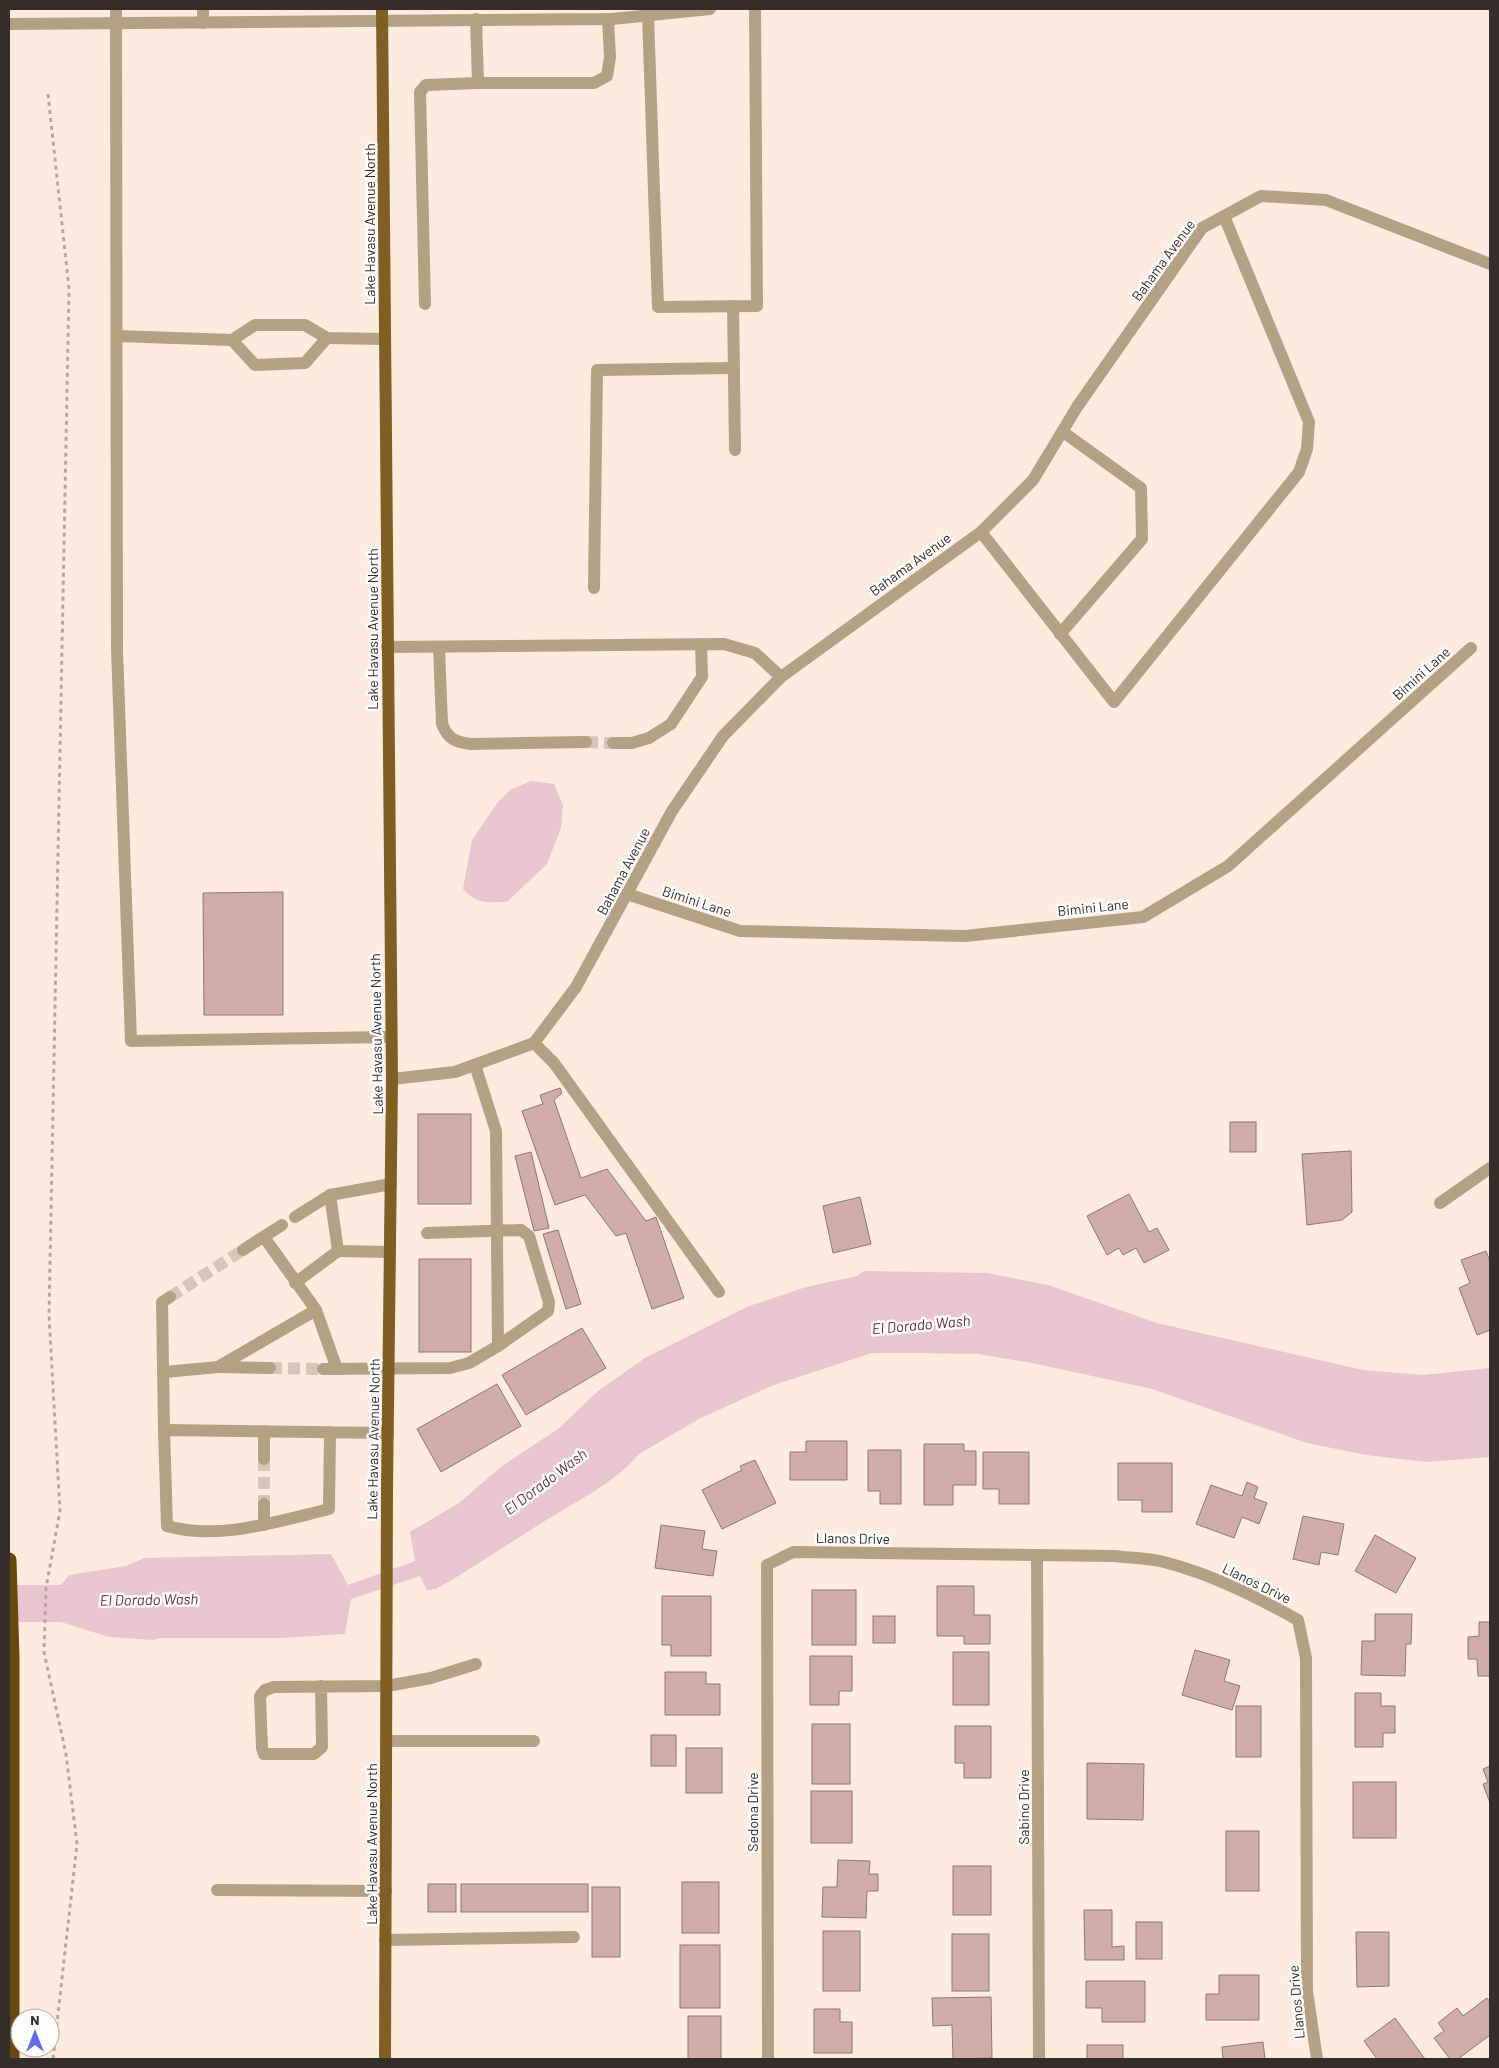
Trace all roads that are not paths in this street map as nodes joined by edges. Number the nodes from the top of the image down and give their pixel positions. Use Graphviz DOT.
graph roads {
  1 [pos="116,9"];
  2 [pos="203,9"];
  3 [pos="710,9"];
  4 [pos="755,9"];
  5 [pos="382,14"];
  6 [pos="648,15"];
  7 [pos="476,19"];
  8 [pos="608,19"];
  9 [pos="203,23"];
  10 [pos="9,24"];
  11 [pos="116,24"];
  12 [pos="478,83"];
  13 [pos="1224,216"];
  14 [pos="1490,264"];
  15 [pos="425,304"];
  16 [pos="733,306"];
  17 [pos="117,336"];
  18 [pos="327,338"];
  19 [pos="385,338"];
  20 [pos="232,340"];
  21 [pos="734,368"];
  22 [pos="1063,432"];
  23 [pos="735,450"];
  24 [pos="980,532"];
  25 [pos="594,588"];
  26 [pos="1060,634"];
  27 [pos="701,644"];
  28 [pos="387,647"];
  29 [pos="439,648"];
  30 [pos="1471,648"];
  31 [pos="781,677"];
  32 [pos="586,742"];
  33 [pos="613,743"];
  34 [pos="627,894"];
  35 [pos="390,1037"];
  36 [pos="534,1043"];
  37 [pos="475,1065"];
  38 [pos="392,1079"];
  39 [pos="1490,1168"];
  40 [pos="391,1184"];
  41 [pos="330,1195"];
  42 [pos="1440,1204"];
  43 [pos="295,1217"];
  44 [pos="282,1225"];
  45 [pos="497,1231"];
  46 [pos="427,1233"];
  47 [pos="264,1237"];
  48 [pos="243,1250"];
  49 [pos="338,1251"];
  50 [pos="390,1252"];
  51 [pos="295,1283"];
  52 [pos="719,1292"];
  53 [pos="170,1296"];
  54 [pos="316,1310"];
  55 [pos="498,1346"];
  56 [pos="218,1367"];
  57 [pos="270,1368"];
  58 [pos="322,1369"];
  59 [pos="337,1369"];
  60 [pos="388,1370"];
  61 [pos="165,1372"];
  62 [pos="164,1430"];
  63 [pos="264,1431"];
  64 [pos="330,1432"];
  65 [pos="388,1433"];
  66 [pos="264,1459"];
  67 [pos="264,1504"];
  68 [pos="264,1525"];
  69 [pos="1037,1555"];
  70 [pos="9,1560"];
  71 [pos="767,1565"];
  72 [pos="476,1664"];
  73 [pos="321,1686"];
  74 [pos="387,1686"];
  75 [pos="387,1740"];
  76 [pos="534,1742"];
  77 [pos="218,1890"];
  78 [pos="386,1891"];
  79 [pos="574,1937"];
  80 [pos="385,1940"];
  81 [pos="12,2059"];
  82 [pos="385,2059"];
  83 [pos="768,2059"];
  84 [pos="1039,2059"];
  85 [pos="1317,2059"];
  1 -- 11 [label="street"];
  2 -- 9 [label="street"];
  3 -- 6 [label="street"];
  4 -- 16 [label="street"];
  5 -- 7 [label="street"];
  5 -- 9 [label="street"];
  5 -- 19 [label="main road, Lake Havasu Avenue North"];
  6 -- 8 [label="street"];
  6 -- 16 [label="street"];
  7 -- 8 [label="street"];
  7 -- 12 [label="street"];
  8 -- 12 [label="street"];
  9 -- 11 [label="street"];
  10 -- 11 [label="street"];
  11 -- 17 [label="street"];
  12 -- 15 [label="street"];
  13 -- 14 [label="street, Bahama Avenue"];
  13 -- 22 [label="street, Bahama Avenue"];
  13 -- 26 [label="street"];
  16 -- 21 [label="street"];
  17 -- 20 [label="street"];
  17 -- 35 [label="street"];
  18 -- 19 [label="street"];
  18 -- 20 [label="street"];
  18 -- 20 [label="street"];
  19 -- 28 [label="main road, Lake Havasu Avenue North"];
  21 -- 23 [label="street"];
  21 -- 25 [label="street"];
  22 -- 24 [label="street, Bahama Avenue"];
  22 -- 26 [label="street"];
  24 -- 26 [label="street"];
  24 -- 31 [label="street, Bahama Avenue"];
  27 -- 29 [label="street"];
  27 -- 31 [label="street"];
  27 -- 33 [label="street"];
  28 -- 29 [label="street"];
  28 -- 35 [label="main road, Lake Havasu Avenue North"];
  29 -- 32 [label="street"];
  30 -- 34 [label="street, Bimini Lane"];
  31 -- 34 [label="street, Bahama Avenue"];
  34 -- 36 [label="street, Bahama Avenue"];
  35 -- 38 [label="main road, Lake Havasu Avenue North"];
  36 -- 37 [label="street"];
  36 -- 52 [label="street"];
  37 -- 38 [label="street"];
  37 -- 45 [label="street"];
  38 -- 40 [label="main road, Lake Havasu Avenue North"];
  39 -- 42 [label="street"];
  40 -- 41 [label="street"];
  40 -- 50 [label="main road, Lake Havasu Avenue North"];
  41 -- 43 [label="street"];
  41 -- 49 [label="street"];
  44 -- 47 [label="street"];
  45 -- 46 [label="street"];
  45 -- 55 [label="street"];
  45 -- 55 [label="street"];
  47 -- 48 [label="street"];
  47 -- 51 [label="street"];
  49 -- 50 [label="street"];
  49 -- 51 [label="street"];
  50 -- 60 [label="main road, Lake Havasu Avenue North"];
  51 -- 54 [label="street"];
  53 -- 61 [label="street"];
  54 -- 56 [label="street"];
  54 -- 59 [label="street"];
  55 -- 60 [label="street"];
  56 -- 57 [label="street"];
  56 -- 61 [label="street"];
  58 -- 59 [label="street"];
  59 -- 60 [label="street"];
  60 -- 65 [label="main road, Lake Havasu Avenue North"];
  61 -- 62 [label="street"];
  62 -- 63 [label="street"];
  62 -- 68 [label="street"];
  63 -- 64 [label="street"];
  63 -- 66 [label="street"];
  64 -- 65 [label="street"];
  64 -- 68 [label="street"];
  65 -- 74 [label="main road, Lake Havasu Avenue North"];
  67 -- 68 [label="street"];
  69 -- 71 [label="street, Llanos Drive"];
  69 -- 84 [label="street, Sabino Drive"];
  69 -- 85 [label="street, Llanos Drive"];
  70 -- 81 [label="highway"];
  71 -- 83 [label="street, Sedona Drive"];
  72 -- 74 [label="street"];
  73 -- 73 [label="street"];
  73 -- 74 [label="street"];
  74 -- 75 [label="main road, Lake Havasu Avenue North"];
  75 -- 76 [label="street"];
  75 -- 78 [label="main road, Lake Havasu Avenue North"];
  77 -- 78 [label="street"];
  78 -- 80 [label="main road, Lake Havasu Avenue North"];
  79 -- 80 [label="street"];
  80 -- 82 [label="main road, Lake Havasu Avenue North"];
}
